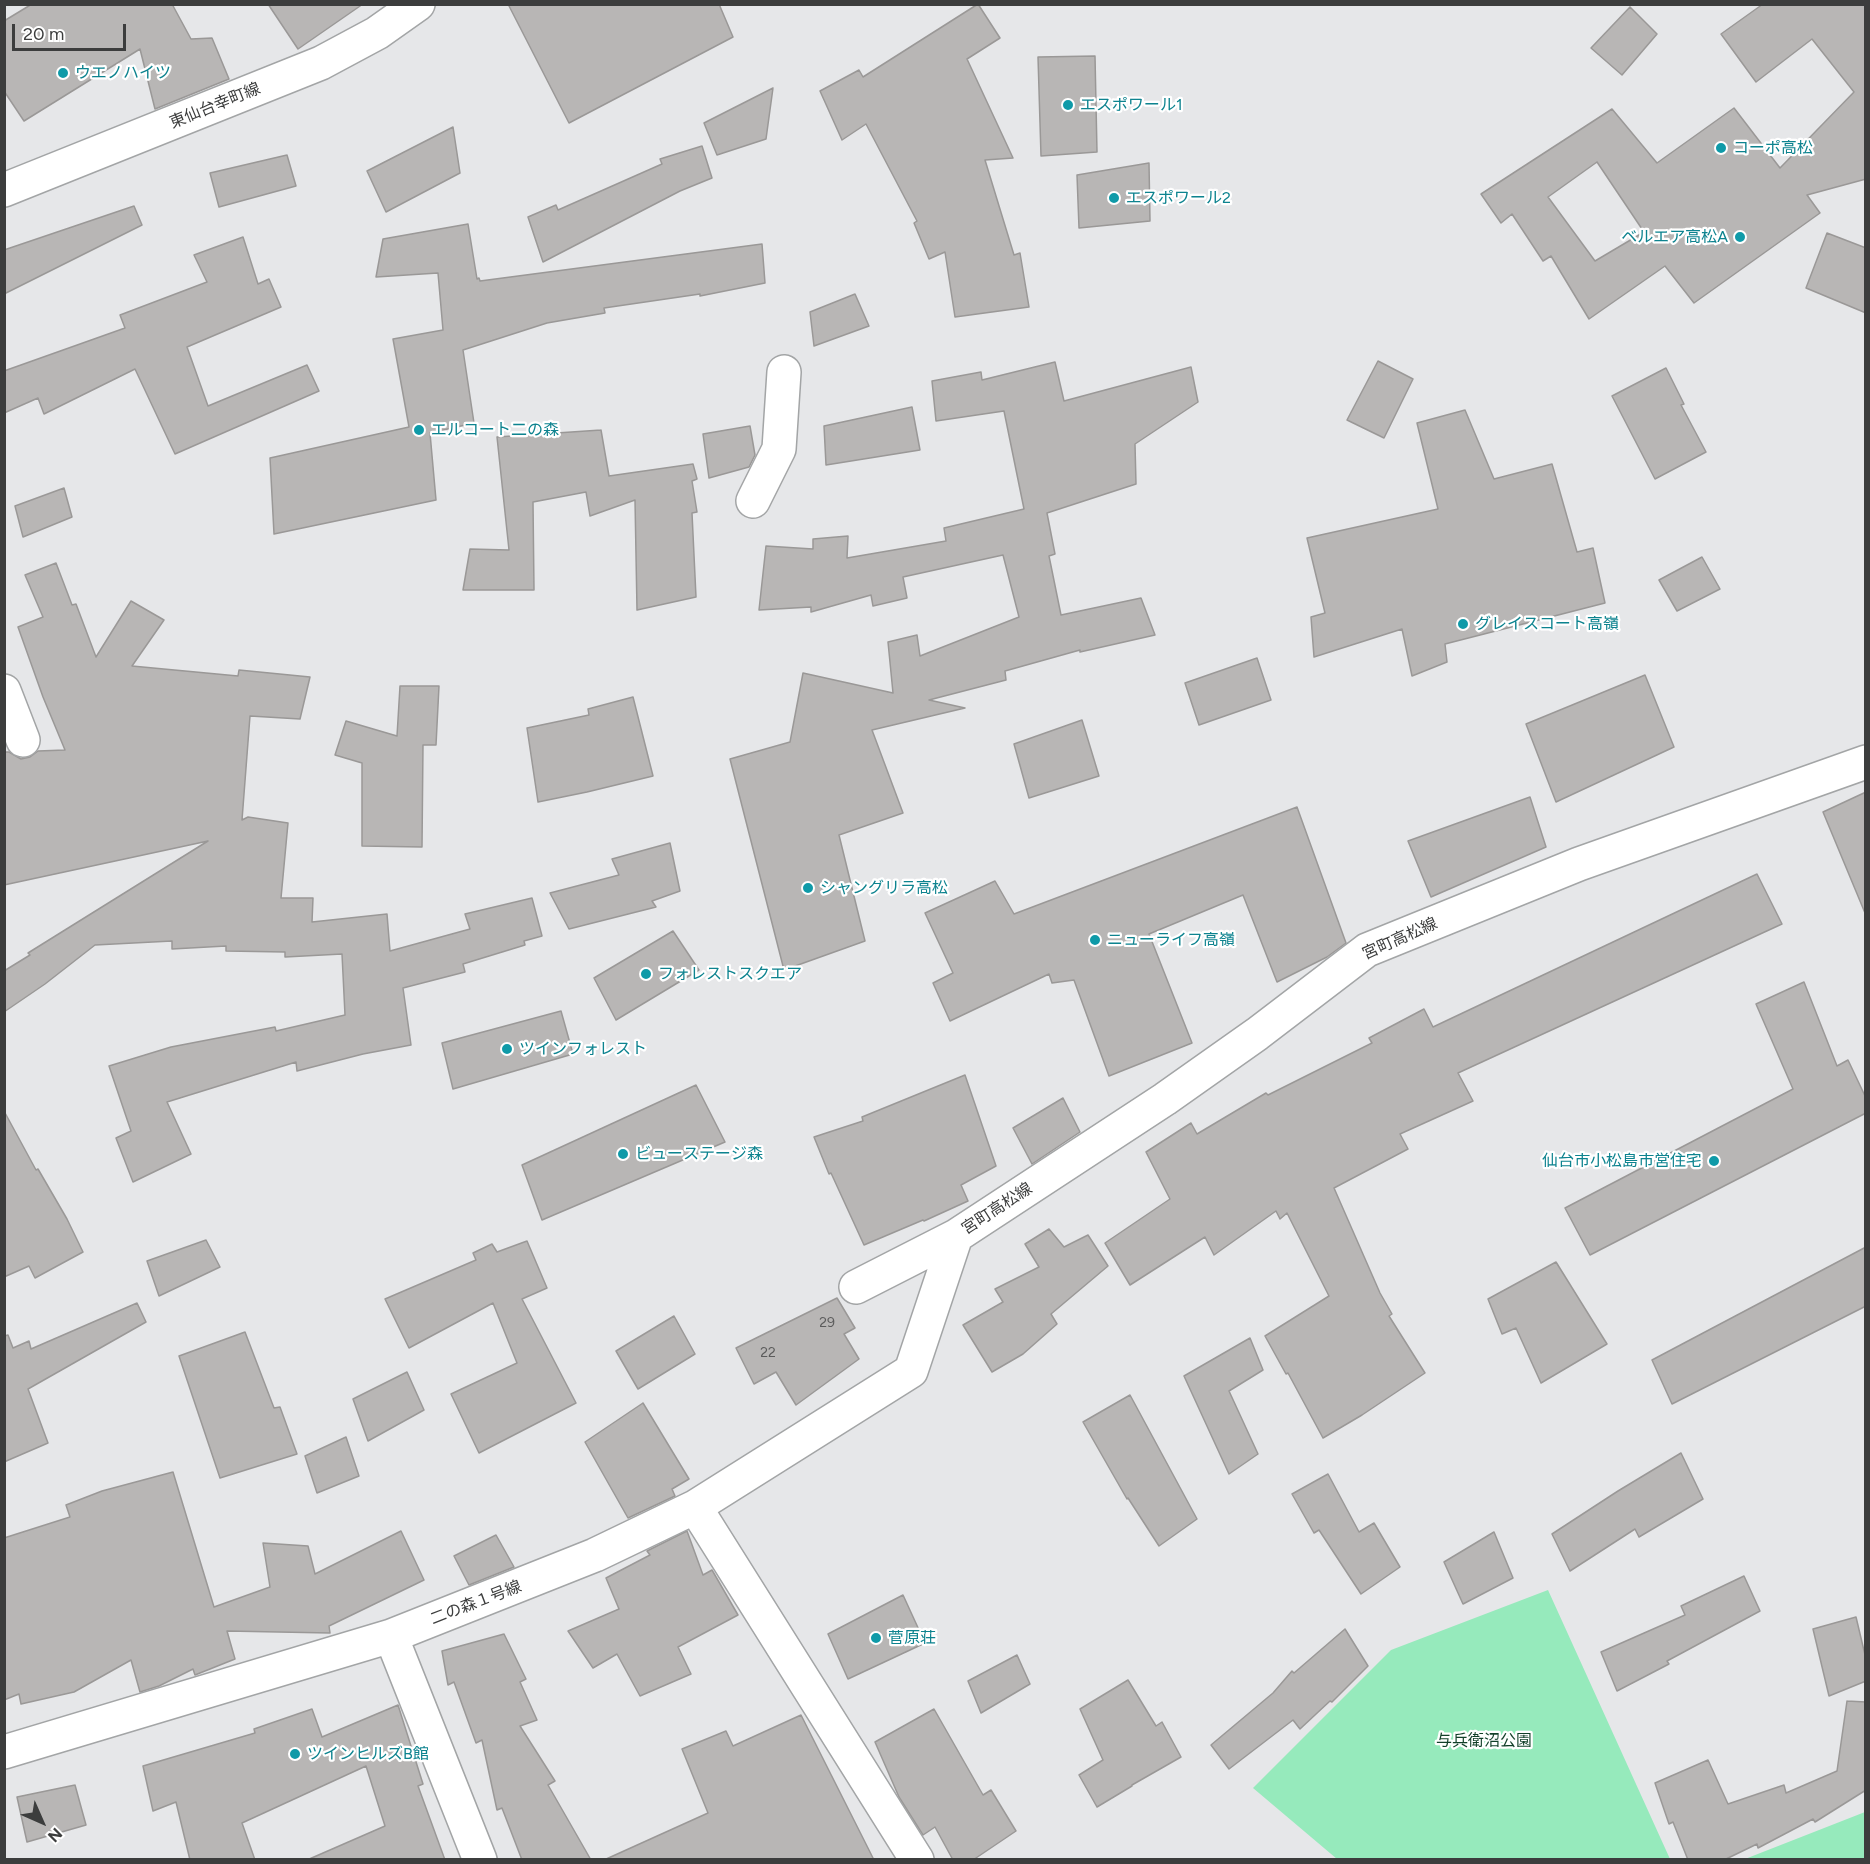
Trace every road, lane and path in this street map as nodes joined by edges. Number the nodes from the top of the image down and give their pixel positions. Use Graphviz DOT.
graph roads {
  1 [pos="417,4"];
  2 [pos="4,190"];
  3 [pos="784,372"];
  4 [pos="753,501"];
  5 [pos="4,691"];
  6 [pos="23,740"];
  7 [pos="1866,762"];
  8 [pos="956,1236"];
  9 [pos="856,1287"];
  10 [pos="695,1507"];
  11 [pos="391,1636"];
  12 [pos="4,1752"];
  13 [pos="480,1860"];
  14 [pos="917,1860"];
  1 -- 2 [label="street, 東仙台幸町線"];
  3 -- 4 [label="street"];
  5 -- 6 [label="street"];
  7 -- 8 [label="street, 宮町高松線"];
  8 -- 9 [label="street, 宮町高松線"];
  8 -- 10 [label="street, 二の森１号線"];
  10 -- 11 [label="street, 二の森１号線"];
  10 -- 14 [label="street"];
  11 -- 12 [label="street, 二の森１号線"];
  11 -- 13 [label="street"];
}
